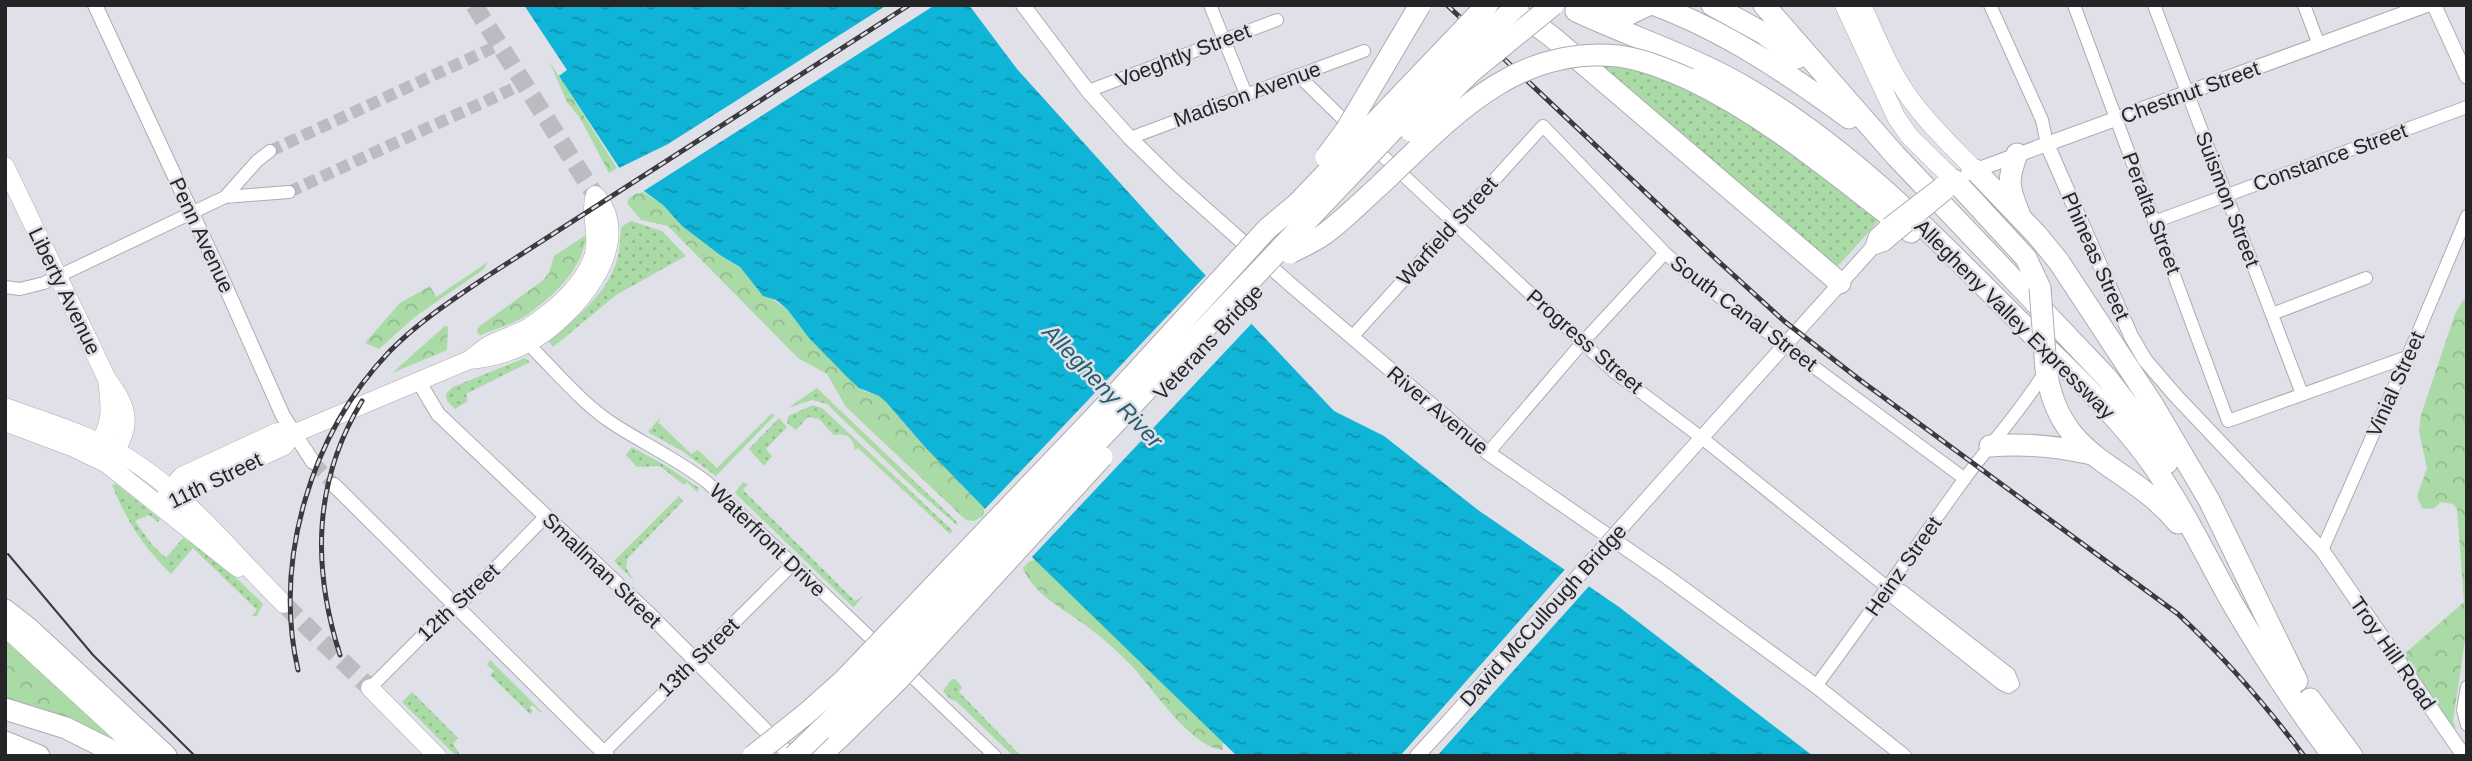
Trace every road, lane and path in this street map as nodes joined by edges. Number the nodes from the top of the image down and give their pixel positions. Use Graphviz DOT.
graph roads {
  1 [pos="95,5"];
  2 [pos="1023,5"];
  3 [pos="1210,5"];
  4 [pos="1420,5"];
  5 [pos="1487,5"];
  6 [pos="1497,5"];
  7 [pos="1518,5"];
  8 [pos="1552,5"];
  9 [pos="1712,5"];
  10 [pos="1764,5"];
  11 [pos="1844,5"];
  12 [pos="1862,5"];
  13 [pos="1990,5"];
  14 [pos="2074,5"];
  15 [pos="2154,5"];
  16 [pos="2304,5"];
  17 [pos="2427,5"];
  18 [pos="2434,5"];
  19 [pos="1657,7"];
  20 [pos="1576,11"];
  21 [pos="1277,20"];
  22 [pos="1223,38"];
  23 [pos="2319,45"];
  24 [pos="1364,51"];
  25 [pos="1298,75"];
  26 [pos="2467,77"];
  27 [pos="1088,91"];
  28 [pos="2188,92"];
  29 [pos="1838,93"];
  30 [pos="1245,94"];
  31 [pos="2467,107"];
  32 [pos="2116,118"];
  33 [pos="1543,126"];
  34 [pos="1130,138"];
  35 [pos="2047,144"];
  36 [pos="270,151"];
  37 [pos="2017,154"];
  38 [pos="1895,155"];
  39 [pos="5,166"];
  40 [pos="1975,170"];
  41 [pos="1950,184"];
  42 [pos="289,192"];
  43 [pos="2227,195"];
  44 [pos="225,197"];
  45 [pos="192,213"];
  46 [pos="2023,221"];
  47 [pos="2154,222"];
  48 [pos="2466,222"];
  49 [pos="1454,223"];
  50 [pos="1267,229"];
  51 [pos="1290,253"];
  52 [pos="1665,253"];
  53 [pos="58,276"];
  54 [pos="2366,278"];
  55 [pos="1840,283"];
  56 [pos="5,287"];
  57 [pos="2272,314"];
  58 [pos="2019,321"];
  59 [pos="1352,337"];
  60 [pos="530,342"];
  61 [pos="1582,343"];
  62 [pos="1785,345"];
  63 [pos="2407,357"];
  64 [pos="469,360"];
  65 [pos="2046,369"];
  66 [pos="419,382"];
  67 [pos="2302,394"];
  68 [pos="5,407"];
  69 [pos="5,422"];
  70 [pos="293,434"];
  71 [pos="1702,438"];
  72 [pos="1990,446"];
  73 [pos="103,453"];
  74 [pos="1488,453"];
  75 [pos="2092,454"];
  76 [pos="313,462"];
  77 [pos="1669,474"];
  78 [pos="1965,479"];
  79 [pos="334,485"];
  80 [pos="173,494"];
  81 [pos="161,508"];
  82 [pos="546,516"];
  83 [pos="2322,550"];
  84 [pos="794,563"];
  85 [pos="257,577"];
  86 [pos="1888,588"];
  87 [pos="2231,600"];
  88 [pos="5,602"];
  89 [pos="284,604"];
  90 [pos="456,605"];
  91 [pos="5,610"];
  92 [pos="5,627"];
  93 [pos="28,628"];
  94 [pos="695,660"];
  95 [pos="2297,681"];
  96 [pos="1816,686"];
  97 [pos="2467,687"];
  98 [pos="370,688"];
  99 [pos="5,709"];
  100 [pos="807,713"];
  101 [pos="2467,725"];
  102 [pos="5,741"];
  103 [pos="606,754"];
  104 [pos="39,756"];
  105 [pos="122,756"];
  106 [pos="145,756"];
  107 [pos="166,756"];
  108 [pos="437,756"];
  109 [pos="736,756"];
  110 [pos="753,756"];
  111 [pos="792,756"];
  112 [pos="820,756"];
  113 [pos="995,756"];
  114 [pos="1418,756"];
  115 [pos="1904,756"];
  116 [pos="2333,756"];
  117 [pos="2352,756"];
  118 [pos="2464,756"];
  1 -- 45 [label="street, Penn Avenue"];
  2 -- 27 [label="street, River Avenue"];
  3 -- 22 [label="street"];
  4 -- 50 [label="highway, bridge"];
  5 -- 50 [label="highway, Veterans Bridge, bridge"];
  6 -- 55 [label="highway"];
  7 -- 111 [label="highway, bridge"];
  8 -- 20 [label="highway"];
  8 -- 51 [label="highway, Veterans Bridge, bridge"];
  9 -- 29 [label="highway"];
  10 -- 29 [label="highway"];
  11 -- 41 [label="main road"];
  12 -- 40 [label="main road"];
  13 -- 35 [label="street, Phineas Street"];
  14 -- 32 [label="street, Peralta Street"];
  15 -- 28 [label="street, Suismon Street"];
  16 -- 23 [label="street"];
  17 -- 23 [label="street, Chestnut Street"];
  18 -- 26 [label="street"];
  19 -- 20 [label="highway"];
  19 -- 38 [label="highway"];
  20 -- 58 [label="highway, Allegheny Valley Expressway"];
  21 -- 22 [label="street, Voeghtly Street"];
  22 -- 27 [label="street, Voeghtly Street"];
  22 -- 30 [label="street"];
  23 -- 28 [label="street, Chestnut Street"];
  24 -- 25 [label="street, Madison Avenue"];
  25 -- 30 [label="street, Madison Avenue"];
  25 -- 49 [label="street, Progress Street"];
  27 -- 34 [label="street, River Avenue"];
  28 -- 32 [label="street, Chestnut Street"];
  28 -- 43 [label="street, Suismon Street"];
  29 -- 38 [label="highway"];
  30 -- 34 [label="street, Madison Avenue"];
  31 -- 43 [label="street, Constance Street"];
  32 -- 35 [label="street, Chestnut Street"];
  32 -- 47 [label="street, Peralta Street"];
  33 -- 49 [label="street, Warfield Street"];
  33 -- 52 [label="street, South Canal Street"];
  34 -- 59 [label="street, River Avenue"];
  35 -- 37 [label="street, Chestnut Street"];
  35 -- 83 [label="street, Phineas Street"];
  36 -- 44 [label="street"];
  37 -- 40 [label="street, Chestnut Street"];
  37 -- 46 [label="highway"];
  38 -- 95 [label="highway, Allegheny Valley Expressway"];
  39 -- 53 [label="main road, Liberty Avenue"];
  40 -- 41 [label="street, Chestnut Street"];
  40 -- 46 [label="highway"];
  41 -- 55 [label="street, Chestnut Street, bridge"];
  41 -- 65 [label="highway, bridge"];
  42 -- 44 [label="street"];
  43 -- 47 [label="street, Constance Street"];
  43 -- 57 [label="street, Suismon Street"];
  44 -- 45 [label="street"];
  45 -- 53 [label="street"];
  45 -- 70 [label="street, Penn Avenue"];
  46 -- 95 [label="highway"];
  47 -- 67 [label="street, Peralta Street"];
  48 -- 63 [label="street, Vinial Street"];
  49 -- 59 [label="street, Warfield Street"];
  49 -- 61 [label="street, Progress Street"];
  50 -- 100 [label="highway, Veterans Bridge, bridge"];
  51 -- 58 [label="highway, bridge"];
  51 -- 112 [label="highway, Veterans Bridge, bridge"];
  52 -- 61 [label="street"];
  52 -- 62 [label="street, South Canal Street"];
  53 -- 56 [label="street"];
  53 -- 73 [label="main road, Liberty Avenue"];
  54 -- 57 [label="street"];
  55 -- 62 [label="street, Chestnut Street"];
  57 -- 67 [label="street, Suismon Street"];
  58 -- 87 [label="highway, Allegheny Valley Expressway"];
  59 -- 74 [label="street, River Avenue"];
  60 -- 64 [label="main road, 11th Street"];
  60 -- 64 [label="main road, 11th Street"];
  60 -- 84 [label="street, Waterfront Drive"];
  61 -- 71 [label="street, Progress Street"];
  61 -- 74 [label="street"];
  62 -- 71 [label="street, Chestnut Street"];
  62 -- 78 [label="street, South Canal Street"];
  63 -- 67 [label="street"];
  63 -- 83 [label="street, Vinial Street"];
  64 -- 66 [label="main road, 11th Street"];
  65 -- 72 [label="street, Heinz Street"];
  65 -- 75 [label="highway"];
  66 -- 70 [label="main road, 11th Street"];
  66 -- 82 [label="street, Smallman Street"];
  68 -- 73 [label="main road"];
  69 -- 73 [label="main road"];
  70 -- 76 [label="street, Penn Avenue"];
  70 -- 80 [label="main road, 11th Street"];
  71 -- 77 [label="street, Chestnut Street"];
  71 -- 86 [label="street, Progress Street"];
  72 -- 75 [label="highway"];
  72 -- 78 [label="street, Heinz Street"];
  73 -- 80 [label="main road"];
  73 -- 81 [label="main road"];
  74 -- 96 [label="street, River Avenue"];
  75 -- 87 [label="highway"];
  77 -- 114 [label="street, David McCullough Bridge, bridge"];
  78 -- 86 [label="street, Heinz Street"];
  79 -- 90 [label="street"];
  80 -- 81 [label="main road, 11th Street"];
  80 -- 85 [label="main road"];
  81 -- 85 [label="main road"];
  82 -- 90 [label="street, 12th Street"];
  82 -- 94 [label="street, Smallman Street"];
  83 -- 118 [label="street, Troy Hill Road"];
  84 -- 94 [label="street, 13th Street"];
  84 -- 113 [label="street, Waterfront Drive"];
  85 -- 89 [label="main road"];
  86 -- 86 [label="street, Progress Street"];
  86 -- 96 [label="street, Heinz Street"];
  87 -- 116 [label="highway, Allegheny Valley Expressway"];
  88 -- 93 [label="highway"];
  90 -- 98 [label="street, 12th Street"];
  90 -- 103 [label="street"];
  91 -- 93 [label="highway"];
  92 -- 106 [label="main road"];
  93 -- 107 [label="highway"];
  94 -- 103 [label="street, 13th Street"];
  94 -- 111 [label="street, Smallman Street"];
  95 -- 117 [label="highway, Allegheny Valley Expressway"];
  96 -- 115 [label="street, River Avenue"];
  97 -- 101 [label="street"];
  98 -- 108 [label="main road"];
  99 -- 105 [label="highway"];
  100 -- 109 [label="highway, bridge"];
  100 -- 110 [label="highway, Veterans Bridge, bridge"];
  102 -- 104 [label="highway"];
}
